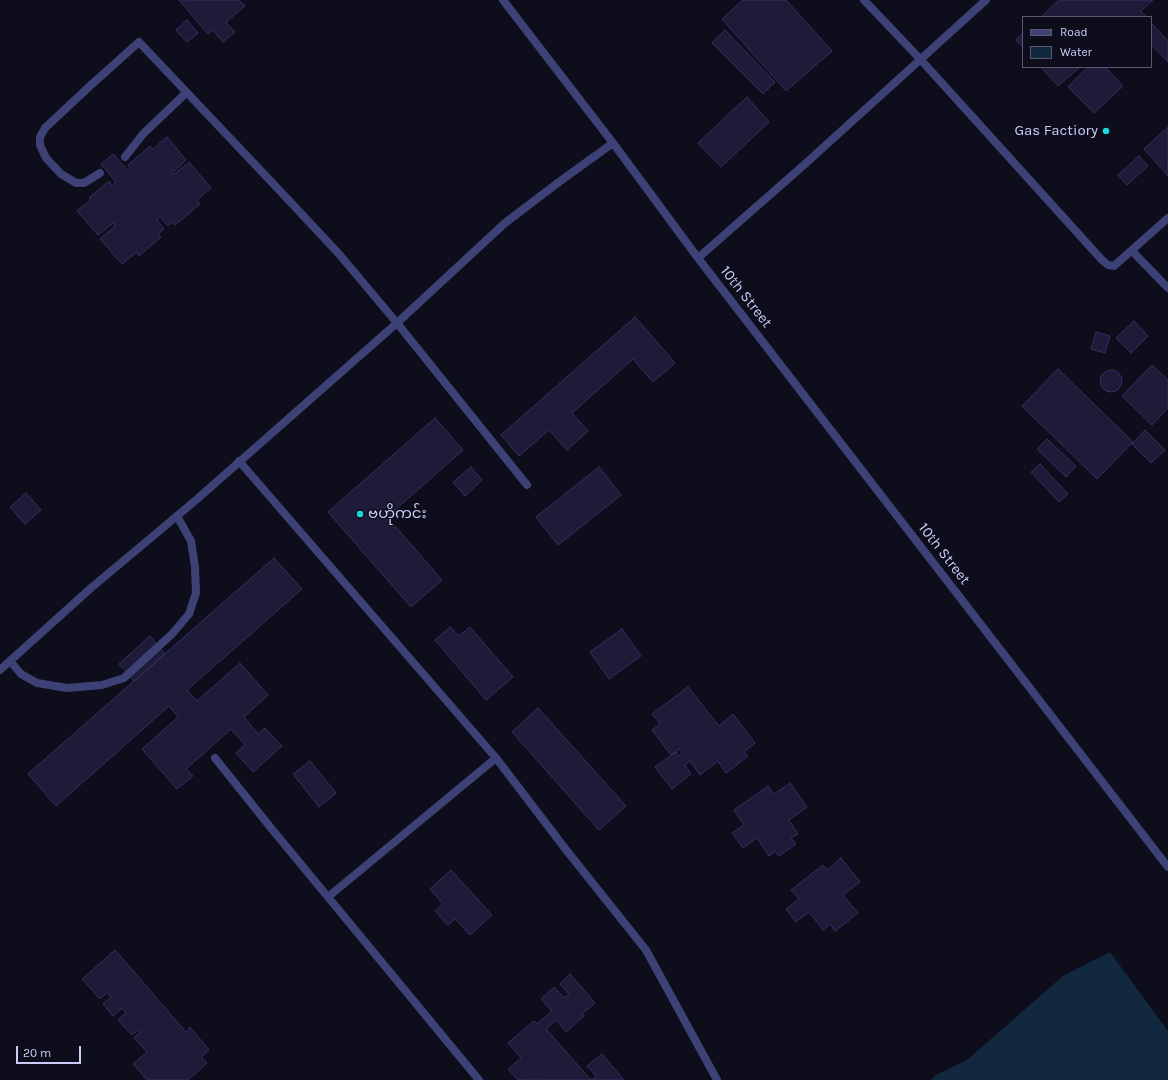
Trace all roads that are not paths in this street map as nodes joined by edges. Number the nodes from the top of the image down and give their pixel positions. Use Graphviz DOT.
graph roads {
  1 [pos="503,0"];
  2 [pos="864,0"];
  3 [pos="986,0"];
  4 [pos="921,60"];
  5 [pos="186,93"];
  6 [pos="613,143"];
  7 [pos="125,157"];
  8 [pos="100,173"];
  9 [pos="1168,218"];
  10 [pos="1132,250"];
  11 [pos="698,258"];
  12 [pos="1168,288"];
  13 [pos="397,323"];
  14 [pos="239,461"];
  15 [pos="527,485"];
  16 [pos="177,516"];
  17 [pos="10,661"];
  18 [pos="0,670"];
  19 [pos="215,758"];
  20 [pos="496,758"];
  21 [pos="1168,867"];
  22 [pos="328,897"];
  23 [pos="479,1080"];
  24 [pos="718,1080"];
  1 -- 6 [label="street, 10th Street"];
  2 -- 4 [label="street"];
  3 -- 4 [label="street"];
  4 -- 10 [label="street"];
  4 -- 11 [label="street"];
  5 -- 7 [label="street"];
  5 -- 8 [label="street"];
  5 -- 13 [label="street"];
  6 -- 11 [label="street, 10th Street"];
  6 -- 13 [label="street"];
  9 -- 10 [label="street"];
  10 -- 12 [label="street"];
  11 -- 21 [label="street, 10th Street"];
  13 -- 14 [label="street"];
  13 -- 15 [label="street"];
  14 -- 16 [label="street"];
  14 -- 20 [label="street"];
  16 -- 17 [label="street"];
  16 -- 17 [label="street"];
  17 -- 18 [label="street"];
  19 -- 22 [label="street"];
  20 -- 22 [label="street"];
  20 -- 24 [label="street"];
  22 -- 23 [label="street"];
}
